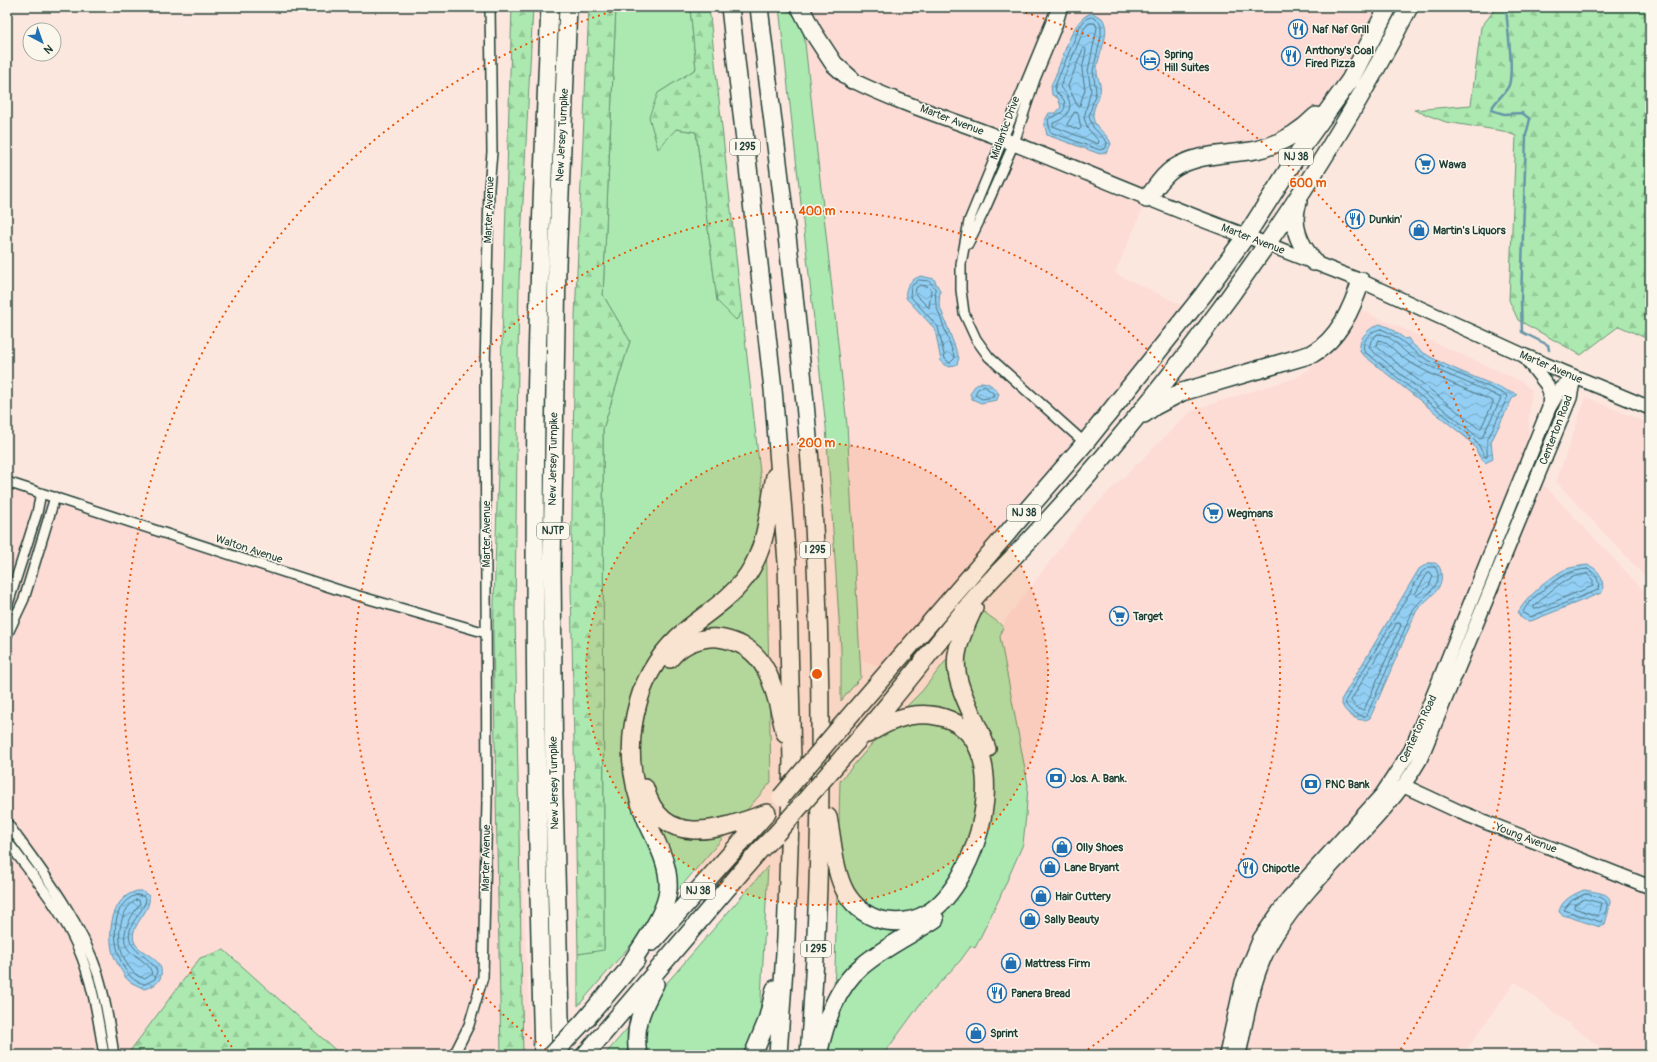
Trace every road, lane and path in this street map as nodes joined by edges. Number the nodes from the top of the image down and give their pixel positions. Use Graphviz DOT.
graph roads {
  1 [pos="490,7"];
  2 [pos="550,7"];
  3 [pos="568,7"];
  4 [pos="730,7"];
  5 [pos="759,7"];
  6 [pos="800,7"];
  7 [pos="1057,7"];
  8 [pos="1062,7"];
  9 [pos="1388,7"];
  10 [pos="1409,7"];
  11 [pos="852,80"];
  12 [pos="1350,80"];
  13 [pos="1008,141"];
  14 [pos="1300,196"];
  15 [pos="1147,199"];
  16 [pos="1246,236"];
  17 [pos="1267,244"];
  18 [pos="963,254"];
  19 [pos="1314,262"];
  20 [pos="1362,281"];
  21 [pos="1525,356"];
  22 [pos="1574,377"];
  23 [pos="1549,408"];
  24 [pos="1650,408"];
  25 [pos="1128,428"];
  26 [pos="1084,443"];
  27 [pos="779,454"];
  28 [pos="7,482"];
  29 [pos="41,493"];
  30 [pos="55,497"];
  31 [pos="979,593"];
  32 [pos="7,607"];
  33 [pos="486,633"];
  34 [pos="7,635"];
  35 [pos="845,754"];
  36 [pos="792,761"];
  37 [pos="822,784"];
  38 [pos="1404,786"];
  39 [pos="767,813"];
  40 [pos="7,823"];
  41 [pos="7,841"];
  42 [pos="1650,887"];
  43 [pos="786,938"];
  44 [pos="670,955"];
  45 [pos="628,968"];
  46 [pos="104,1055"];
  47 [pos="114,1055"];
  48 [pos="454,1055"];
  49 [pos="543,1055"];
  50 [pos="552,1055"];
  51 [pos="561,1055"];
  52 [pos="585,1055"];
  53 [pos="638,1055"];
  54 [pos="753,1055"];
  55 [pos="778,1055"];
  56 [pos="809,1055"];
  57 [pos="818,1055"];
  58 [pos="1226,1055"];
  59 [pos="1240,1055"];
  1 -- 33 [label="street, Marter Avenue"];
  2 -- 49 [label="highway, New Jersey Turnpike / NJTP"];
  3 -- 51 [label="highway, New Jersey Turnpike / NJTP"];
  4 -- 27 [label="highway, I 295"];
  5 -- 37 [label="highway, I 295"];
  6 -- 11 [label="highway"];
  7 -- 13 [label="street, Midlantic Drive"];
  8 -- 13 [label="street, Midlantic Drive"];
  9 -- 12 [label="highway, NJ 38"];
  10 -- 14 [label="highway, NJ 38"];
  11 -- 13 [label="main road, Marter Avenue"];
  12 -- 15 [label="highway"];
  12 -- 16 [label="highway, NJ 38"];
  13 -- 15 [label="main road, Marter Avenue"];
  13 -- 18 [label="street, Midlantic Drive"];
  13 -- 18 [label="street, Midlantic Drive"];
  14 -- 17 [label="highway, NJ 38"];
  14 -- 19 [label="highway"];
  15 -- 16 [label="main road, Marter Avenue"];
  16 -- 17 [label="main road, Marter Avenue"];
  16 -- 26 [label="highway, NJ 38"];
  17 -- 19 [label="main road, Marter Avenue"];
  17 -- 25 [label="highway, NJ 38"];
  18 -- 26 [label="street, Midlantic Drive"];
  19 -- 20 [label="main road, Marter Avenue"];
  20 -- 21 [label="main road, Marter Avenue"];
  20 -- 25 [label="highway"];
  21 -- 22 [label="main road, Marter Avenue"];
  21 -- 23 [label="main road"];
  22 -- 23 [label="main road, Centerton Road"];
  22 -- 24 [label="main road, Marter Avenue"];
  22 -- 38 [label="main road, Centerton Road"];
  23 -- 58 [label="main road, Centerton Road"];
  25 -- 31 [label="highway, NJ 38"];
  26 -- 39 [label="highway, NJ 38, bridge"];
  27 -- 36 [label="highway, I 295"];
  27 -- 45 [label="highway"];
  28 -- 29 [label="street, Walton Avenue"];
  29 -- 30 [label="street, Walton Avenue"];
  29 -- 32 [label="street"];
  30 -- 33 [label="street, Walton Avenue"];
  30 -- 34 [label="street"];
  31 -- 35 [label="highway, NJ 38"];
  31 -- 57 [label="highway"];
  33 -- 48 [label="street, Marter Avenue"];
  35 -- 37 [label="highway"];
  35 -- 44 [label="highway, NJ 38, bridge"];
  36 -- 39 [label="highway"];
  36 -- 43 [label="highway, I 295"];
  37 -- 56 [label="highway, I 295"];
  38 -- 42 [label="main road, Young Avenue"];
  38 -- 59 [label="main road, Centerton Road"];
  39 -- 45 [label="highway, NJ 38"];
  40 -- 47 [label="street"];
  41 -- 46 [label="street"];
  43 -- 54 [label="highway"];
  43 -- 55 [label="highway, I 295"];
  44 -- 52 [label="highway, NJ 38"];
  44 -- 53 [label="highway"];
  45 -- 50 [label="highway, NJ 38, bridge"];
}
